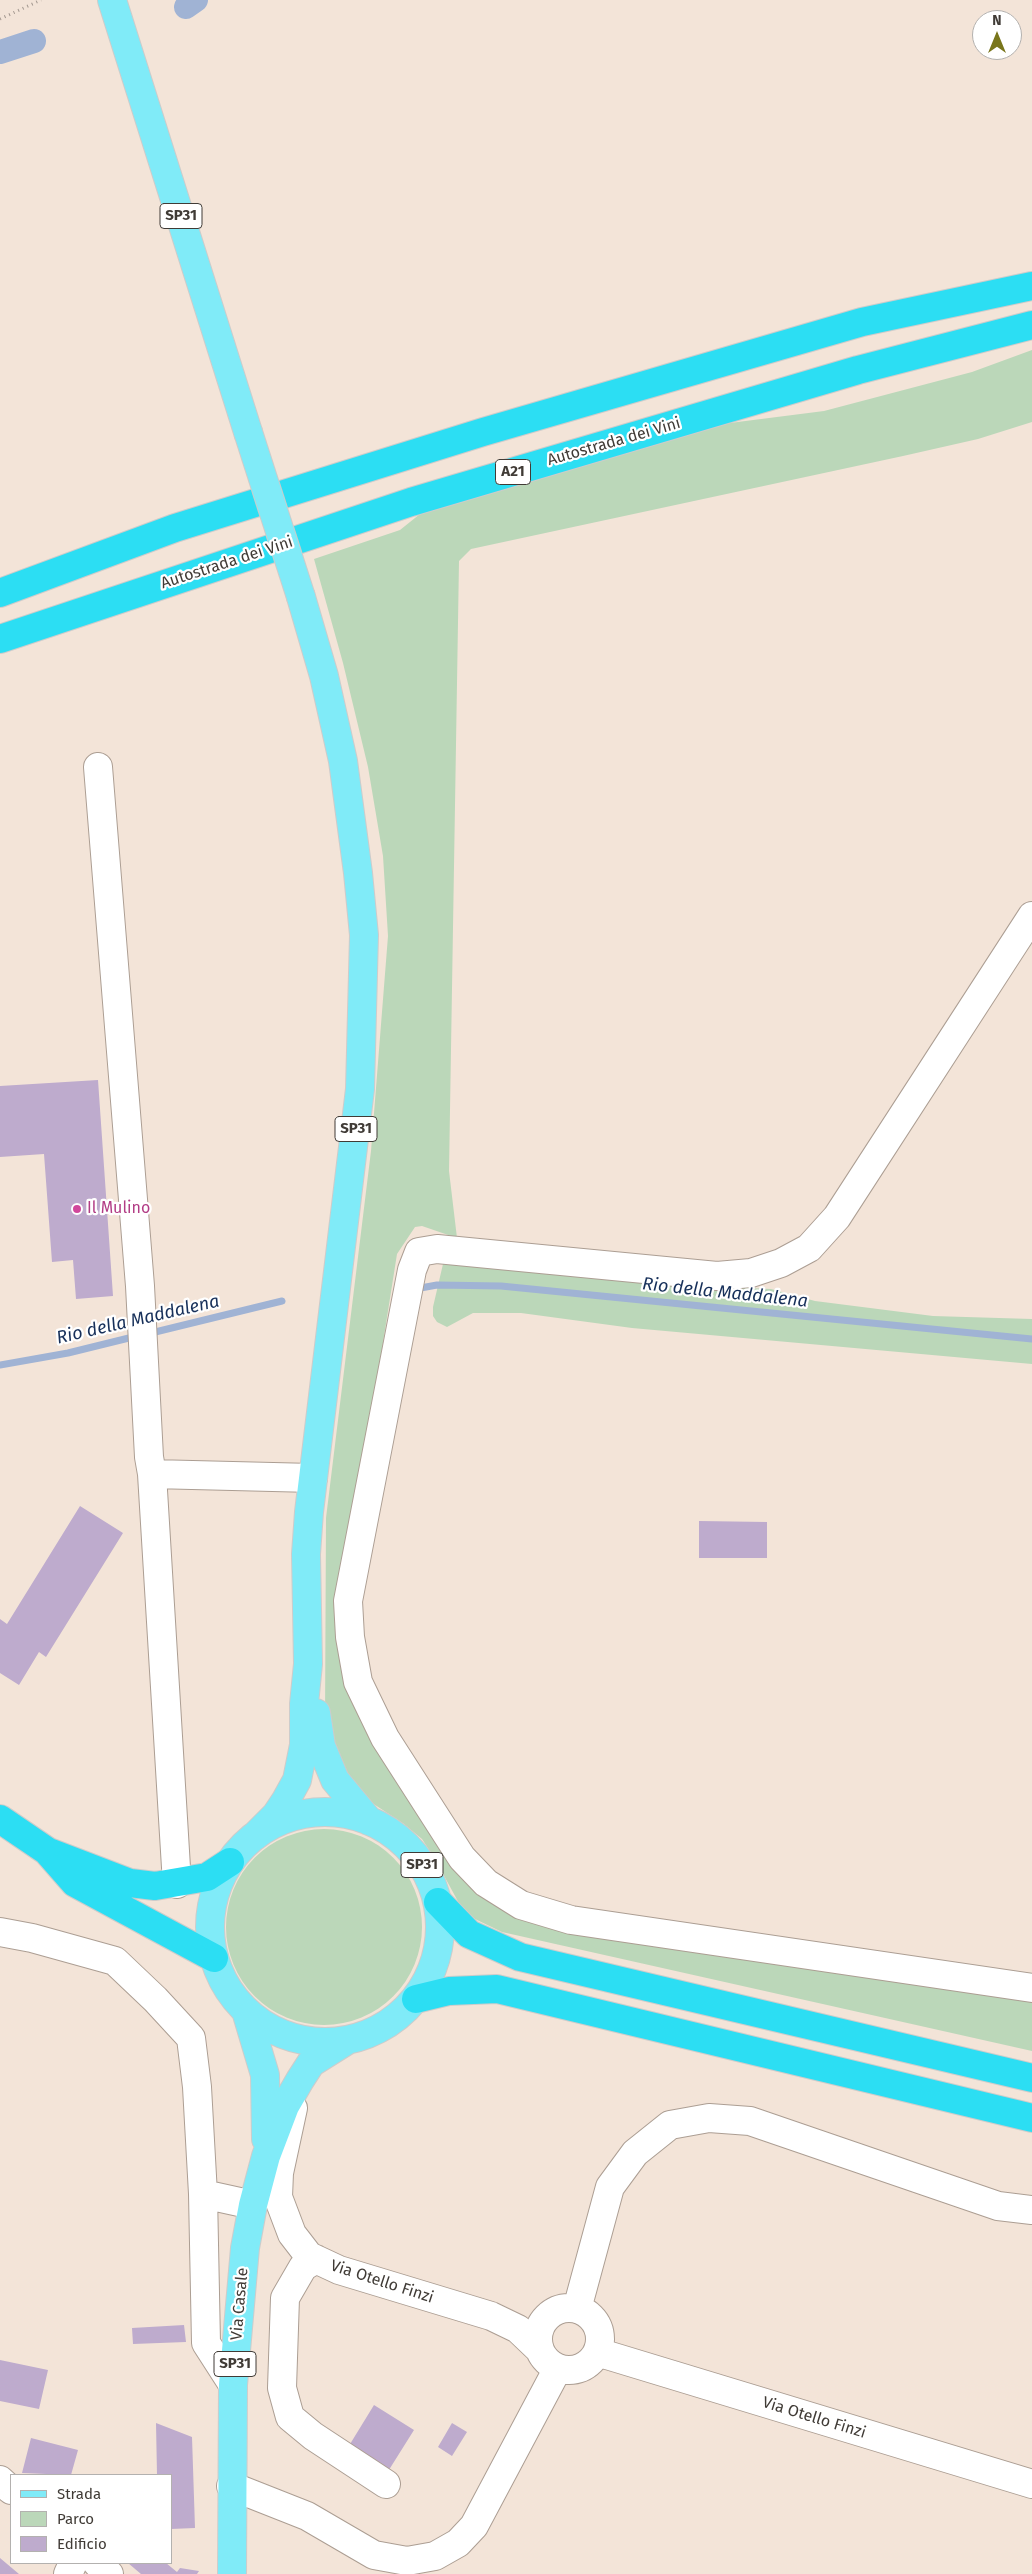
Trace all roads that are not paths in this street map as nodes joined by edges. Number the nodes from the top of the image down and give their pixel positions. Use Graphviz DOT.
graph roads {
  1 [pos="112,0"];
  2 [pos="1032,286"];
  3 [pos="1032,326"];
  4 [pos="0,593"];
  5 [pos="0,639"];
  6 [pos="98,767"];
  7 [pos="1032,916"];
  8 [pos="152,1474"];
  9 [pos="313,1478"];
  10 [pos="308,1664"];
  11 [pos="0,1819"];
  12 [pos="369,1821"];
  13 [pos="254,1836"];
  14 [pos="47,1851"];
  15 [pos="230,1862"];
  16 [pos="177,1884"];
  17 [pos="438,1902"];
  18 [pos="0,1932"];
  19 [pos="214,1958"];
  20 [pos="1032,1988"];
  21 [pos="416,1999"];
  22 [pos="246,2011"];
  23 [pos="346,2041"];
  24 [pos="1032,2078"];
  25 [pos="300,2080"];
  26 [pos="1032,2118"];
  27 [pos="266,2156"];
  28 [pos="203,2194"];
  29 [pos="253,2205"];
  30 [pos="1032,2210"];
  31 [pos="316,2259"];
  32 [pos="577,2309"];
  33 [pos="550,2314"];
  34 [pos="490,2316"];
  35 [pos="597,2352"];
  36 [pos="549,2359"];
  37 [pos="233,2385"];
  38 [pos="0,2480"];
  39 [pos="386,2484"];
  40 [pos="1032,2484"];
  41 [pos="231,2486"];
  42 [pos="10,2489"];
  43 [pos="98,2564"];
  44 [pos="109,2574"];
  45 [pos="232,2574"];
  1 -- 9 [label="main road, SP31, bridge"];
  2 -- 4 [label="highway"];
  3 -- 5 [label="highway, Autostrada dei Vini / A21"];
  6 -- 8 [label="street"];
  7 -- 20 [label="street"];
  8 -- 9 [label="street"];
  8 -- 16 [label="street"];
  9 -- 10 [label="main road, SP31"];
  10 -- 12 [label="main road, SP31"];
  10 -- 13 [label="main road, SP31"];
  11 -- 14 [label="highway"];
  12 -- 13 [label="main road, SP31"];
  12 -- 17 [label="main road, SP31"];
  13 -- 15 [label="main road, SP31"];
  14 -- 16 [label="highway"];
  14 -- 19 [label="highway"];
  15 -- 16 [label="highway"];
  15 -- 19 [label="main road, SP31"];
  17 -- 21 [label="main road, SP31"];
  17 -- 24 [label="highway"];
  18 -- 28 [label="street"];
  19 -- 22 [label="main road, SP31"];
  21 -- 23 [label="main road, SP31"];
  21 -- 26 [label="highway"];
  22 -- 23 [label="main road, SP31"];
  22 -- 27 [label="main road, Via Casale / SP31"];
  23 -- 25 [label="main road, Via Casale / SP31"];
  25 -- 27 [label="main road, Via Casale / SP31"];
  25 -- 31 [label="street, Via Otello Finzi"];
  27 -- 29 [label="main road, Via Casale / SP31"];
  28 -- 29 [label="street"];
  28 -- 37 [label="street"];
  29 -- 37 [label="main road, Via Casale / SP31"];
  30 -- 32 [label="street"];
  31 -- 34 [label="street, Via Otello Finzi"];
  31 -- 39 [label="street"];
  32 -- 33 [label="street"];
  32 -- 35 [label="street"];
  33 -- 34 [label="street, Via Otello Finzi"];
  33 -- 36 [label="street"];
  34 -- 36 [label="street, Via Otello Finzi"];
  35 -- 36 [label="street"];
  35 -- 40 [label="street, Via Otello Finzi"];
  36 -- 41 [label="street"];
  37 -- 41 [label="main road, Via Casale / SP31"];
  38 -- 42 [label="street"];
  41 -- 45 [label="main road, Via Casale / SP31"];
  43 -- 44 [label="street"];
}
